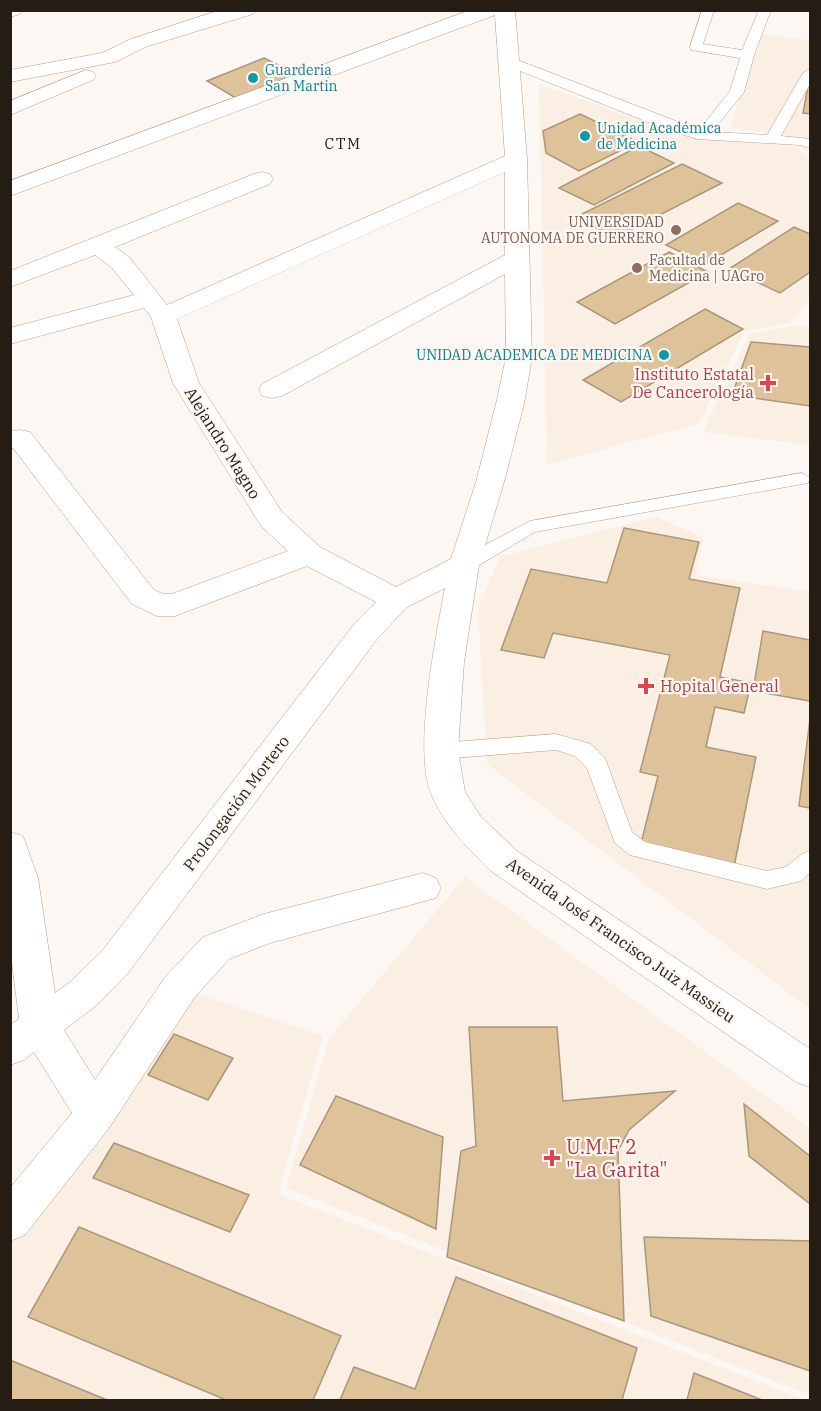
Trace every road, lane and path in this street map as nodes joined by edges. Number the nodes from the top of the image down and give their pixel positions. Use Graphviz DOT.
graph roads {
  1 [pos="246,10"];
  2 [pos="490,10"];
  3 [pos="505,10"];
  4 [pos="708,10"];
  5 [pos="765,10"];
  6 [pos="747,55"];
  7 [pos="108,58"];
  8 [pos="510,62"];
  9 [pos="810,73"];
  10 [pos="10,76"];
  11 [pos="10,109"];
  12 [pos="702,136"];
  13 [pos="771,140"];
  14 [pos="810,144"];
  15 [pos="516,159"];
  16 [pos="262,179"];
  17 [pos="10,189"];
  18 [pos="97,245"];
  19 [pos="519,257"];
  20 [pos="10,280"];
  21 [pos="156,308"];
  22 [pos="10,336"];
  23 [pos="272,390"];
  24 [pos="10,440"];
  25 [pos="802,479"];
  26 [pos="309,554"];
  27 [pos="464,564"];
  28 [pos="396,600"];
  29 [pos="441,751"];
  30 [pos="10,846"];
  31 [pos="810,860"];
  32 [pos="423,888"];
  33 [pos="25,1038"];
  34 [pos="810,1070"];
  35 [pos="95,1115"];
  36 [pos="10,1221"];
  1 -- 7 [label="street"];
  2 -- 17 [label="street"];
  3 -- 8 [label="street, Avenida José Francisco Juiz Massieu"];
  4 -- 6 [label="lane"];
  5 -- 6 [label="lane"];
  6 -- 12 [label="lane"];
  7 -- 10 [label="street"];
  7 -- 11 [label="street"];
  8 -- 12 [label="lane"];
  8 -- 15 [label="street, Avenida José Francisco Juiz Massieu"];
  9 -- 13 [label="lane"];
  12 -- 13 [label="lane"];
  13 -- 14 [label="lane"];
  15 -- 19 [label="street, Avenida José Francisco Juiz Massieu"];
  15 -- 21 [label="street"];
  16 -- 18 [label="street"];
  18 -- 20 [label="street"];
  18 -- 21 [label="street, Alejandro Magno"];
  19 -- 23 [label="street"];
  19 -- 27 [label="street, Avenida José Francisco Juiz Massieu"];
  21 -- 22 [label="street"];
  21 -- 26 [label="street, Alejandro Magno"];
  24 -- 26 [label="street"];
  25 -- 27 [label="lane"];
  26 -- 28 [label="street, Alejandro Magno"];
  27 -- 28 [label="street, Prolongación Mortero"];
  27 -- 29 [label="street, Avenida José Francisco Juiz Massieu"];
  28 -- 33 [label="street, Prolongación Mortero"];
  29 -- 31 [label="lane"];
  29 -- 34 [label="street, Avenida José Francisco Juiz Massieu"];
  30 -- 33 [label="street"];
  32 -- 35 [label="street"];
  33 -- 35 [label="street"];
  35 -- 36 [label="street"];
}
